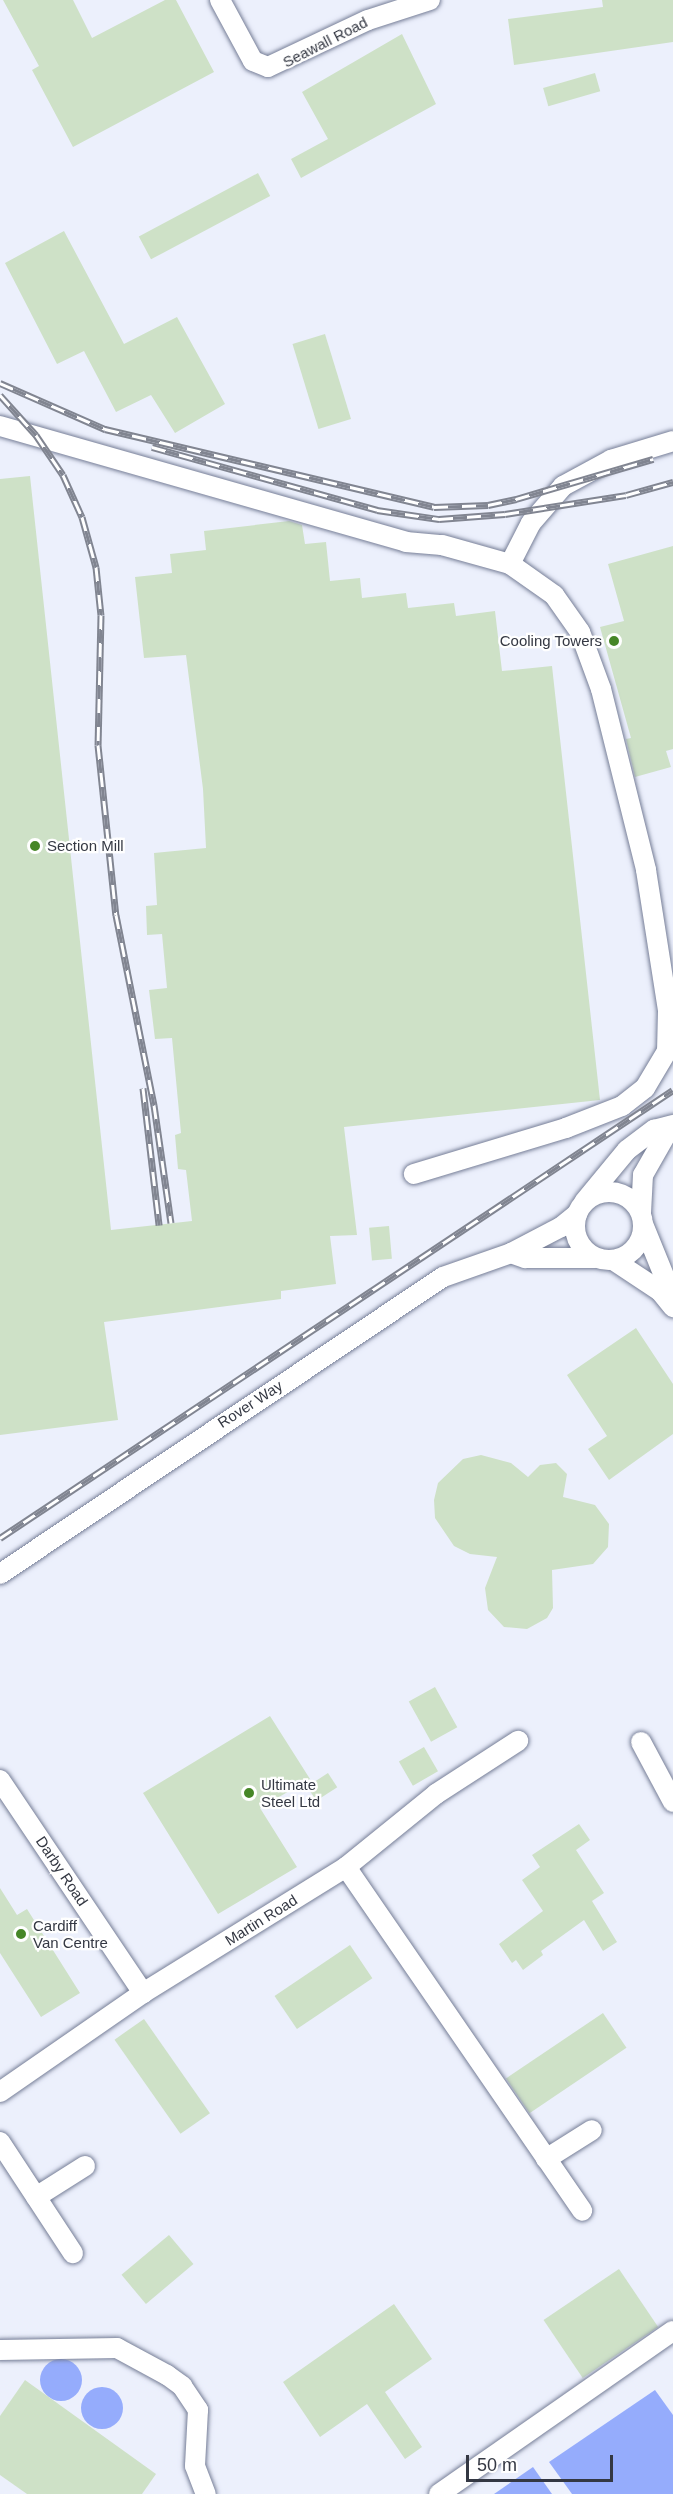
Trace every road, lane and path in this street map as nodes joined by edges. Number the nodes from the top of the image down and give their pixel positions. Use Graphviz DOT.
graph roads {
  1 [pos="220,0"];
  2 [pos="430,0"];
  3 [pos="386,6"];
  4 [pos="0,426"];
  5 [pos="673,441"];
  6 [pos="510,564"];
  7 [pos="672,1125"];
  8 [pos="414,1174"];
  9 [pos="579,1210"];
  10 [pos="642,1218"];
  11 [pos="511,1253"];
  12 [pos="604,1259"];
  13 [pos="673,1298"];
  14 [pos="673,1307"];
  15 [pos="0,1574"];
  16 [pos="518,1741"];
  17 [pos="641,1742"];
  18 [pos="0,1780"];
  19 [pos="673,1802"];
  20 [pos="346,1866"];
  21 [pos="143,1993"];
  22 [pos="0,2092"];
  23 [pos="592,2130"];
  24 [pos="0,2142"];
  25 [pos="546,2160"];
  26 [pos="85,2166"];
  27 [pos="36,2197"];
  28 [pos="582,2211"];
  29 [pos="73,2253"];
  30 [pos="673,2331"];
  31 [pos="0,2350"];
  32 [pos="206,2494"];
  33 [pos="439,2494"];
  1 -- 3 [label="street, Seawall Road"];
  2 -- 3 [label="street, Seawall Road"];
  4 -- 6 [label="street"];
  5 -- 6 [label="street"];
  6 -- 8 [label="street"];
  7 -- 9 [label="street, Rover Way"];
  7 -- 10 [label="street, Rover Way"];
  9 -- 10 [label="street"];
  9 -- 11 [label="street, Rover Way"];
  9 -- 12 [label="street"];
  10 -- 12 [label="street"];
  10 -- 13 [label="street"];
  11 -- 12 [label="street, Rover Way"];
  11 -- 15 [label="street, Rover Way"];
  12 -- 14 [label="street"];
  16 -- 20 [label="street, Martin Road"];
  17 -- 19 [label="street"];
  18 -- 21 [label="street, Darby Road"];
  20 -- 21 [label="street, Martin Road"];
  20 -- 25 [label="street"];
  21 -- 22 [label="street, Martin Road"];
  23 -- 25 [label="street"];
  24 -- 27 [label="street"];
  25 -- 28 [label="street"];
  26 -- 27 [label="street"];
  27 -- 29 [label="street"];
  30 -- 33 [label="street"];
  31 -- 32 [label="street"];
}
